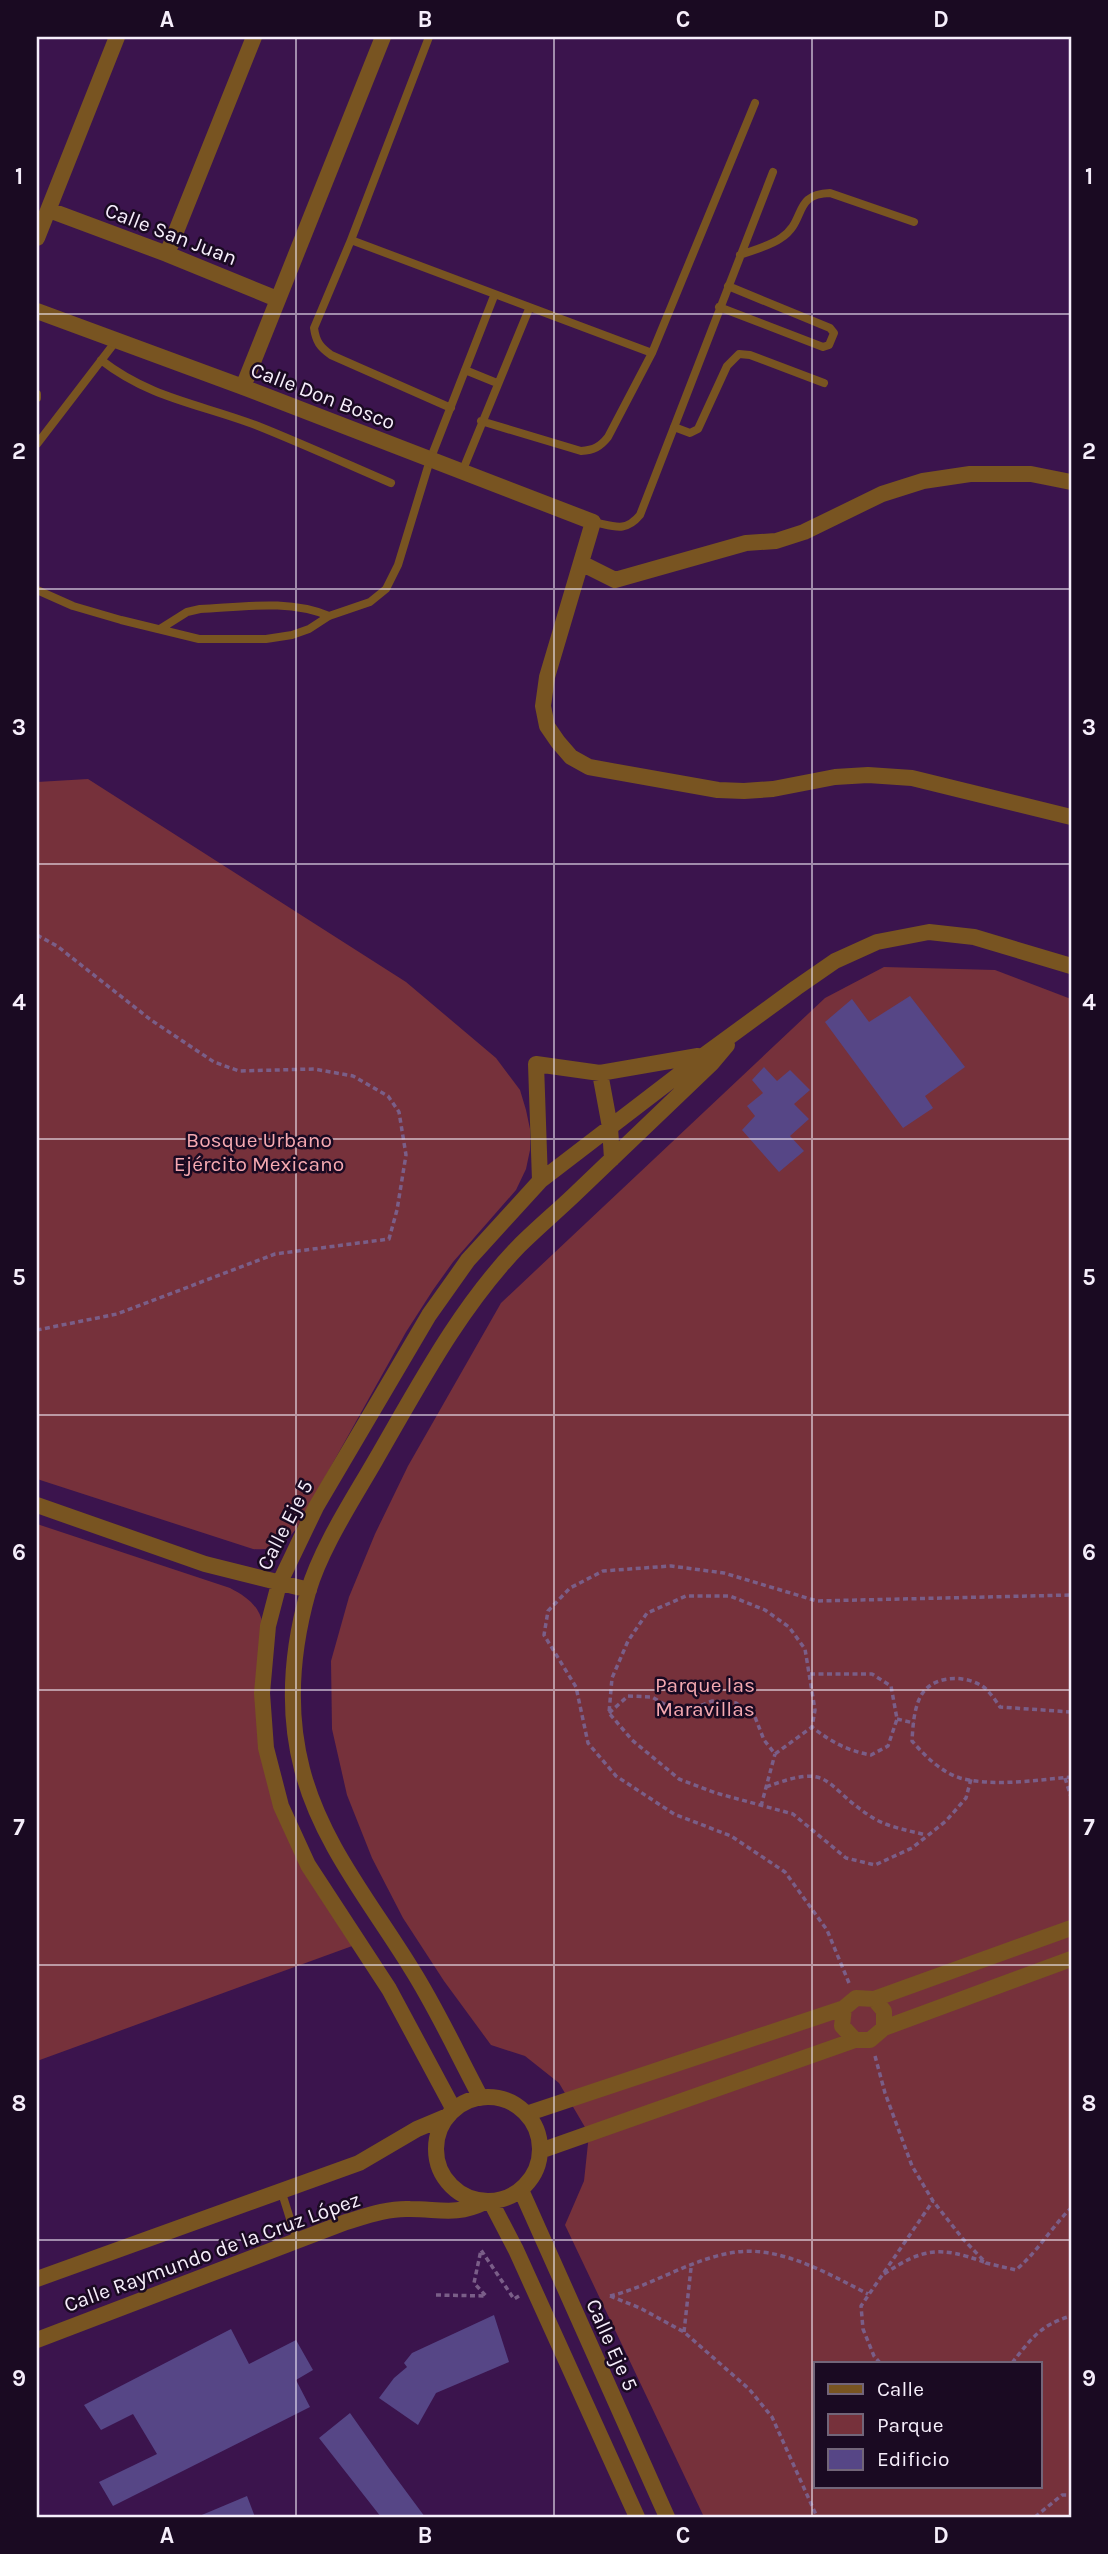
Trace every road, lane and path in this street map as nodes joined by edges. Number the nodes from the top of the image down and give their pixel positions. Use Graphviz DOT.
graph roads {
  1 [pos="117,37"];
  2 [pos="254,37"];
  3 [pos="383,37"];
  4 [pos="429,37"];
  5 [pos="755,103"];
  6 [pos="773,172"];
  7 [pos="49,210"];
  8 [pos="914,222"];
  9 [pos="37,238"];
  10 [pos="351,240"];
  11 [pos="167,254"];
  12 [pos="740,255"];
  13 [pos="728,286"];
  14 [pos="494,296"];
  15 [pos="277,299"];
  16 [pos="719,307"];
  17 [pos="529,309"];
  18 [pos="37,311"];
  19 [pos="116,341"];
  20 [pos="652,353"];
  21 [pos="102,360"];
  22 [pos="465,370"];
  23 [pos="497,383"];
  24 [pos="824,383"];
  25 [pos="243,387"];
  26 [pos="451,408"];
  27 [pos="481,421"];
  28 [pos="674,427"];
  29 [pos="37,444"];
  30 [pos="430,460"];
  31 [pos="462,472"];
  32 [pos="1071,482"];
  33 [pos="391,483"];
  34 [pos="593,522"];
  35 [pos="581,563"];
  36 [pos="37,590"];
  37 [pos="329,616"];
  38 [pos="160,629"];
  39 [pos="1071,817"];
  40 [pos="37,935"];
  41 [pos="1071,966"];
  42 [pos="707,1060"];
  43 [pos="600,1073"];
  44 [pos="610,1127"];
  45 [pos="612,1159"];
  46 [pos="540,1181"];
  47 [pos="38,1331"];
  48 [pos="37,1505"];
  49 [pos="279,1584"];
  50 [pos="309,1590"];
  51 [pos="1071,1595"];
  52 [pos="809,1674"];
  53 [pos="1071,1712"];
  54 [pos="609,1713"];
  55 [pos="897,1719"];
  56 [pos="914,1723"];
  57 [pos="812,1727"];
  58 [pos="775,1754"];
  59 [pos="1071,1777"];
  60 [pos="1065,1778"];
  61 [pos="971,1779"];
  62 [pos="766,1787"];
  63 [pos="1071,1797"];
  64 [pos="761,1805"];
  65 [pos="928,1835"];
  66 [pos="1071,1928"];
  67 [pos="1071,1959"];
  68 [pos="874,1999"];
  69 [pos="850,2003"];
  70 [pos="884,2028"];
  71 [pos="863,2040"];
  72 [pos="481,2098"];
  73 [pos="451,2113"];
  74 [pos="526,2115"];
  75 [pos="540,2151"];
  76 [pos="281,2190"];
  77 [pos="521,2190"];
  78 [pos="933,2201"];
  79 [pos="488,2202"];
  80 [pos="1071,2208"];
  81 [pos="297,2241"];
  82 [pos="986,2263"];
  83 [pos="691,2267"];
  84 [pos="880,2277"];
  85 [pos="37,2279"];
  86 [pos="516,2285"];
  87 [pos="869,2294"];
  88 [pos="436,2295"];
  89 [pos="1071,2316"];
  90 [pos="684,2332"];
  91 [pos="37,2340"];
  92 [pos="879,2362"];
  93 [pos="1013,2362"];
  94 [pos="1071,2495"];
  95 [pos="636,2517"];
  96 [pos="667,2517"];
  97 [pos="817,2517"];
  98 [pos="1035,2517"];
  1 -- 7 [label="street"];
  2 -- 11 [label="street"];
  3 -- 15 [label="street"];
  4 -- 10 [label="lane"];
  5 -- 20 [label="lane"];
  6 -- 12 [label="lane"];
  7 -- 9 [label="street"];
  7 -- 11 [label="street, Calle San Juan"];
  8 -- 12 [label="lane"];
  10 -- 14 [label="lane"];
  10 -- 26 [label="lane"];
  11 -- 15 [label="street, Calle San Juan"];
  12 -- 13 [label="lane"];
  13 -- 16 [label="lane"];
  13 -- 16 [label="lane"];
  14 -- 17 [label="lane"];
  14 -- 22 [label="lane"];
  15 -- 25 [label="street"];
  16 -- 28 [label="lane"];
  17 -- 20 [label="lane"];
  17 -- 23 [label="lane"];
  18 -- 19 [label="street, Calle Don Bosco"];
  19 -- 21 [label="lane"];
  19 -- 25 [label="street, Calle Don Bosco"];
  20 -- 27 [label="lane"];
  21 -- 29 [label="lane"];
  21 -- 33 [label="lane"];
  22 -- 23 [label="lane"];
  22 -- 26 [label="lane"];
  23 -- 27 [label="lane"];
  24 -- 28 [label="lane"];
  25 -- 30 [label="street, Calle Don Bosco"];
  26 -- 30 [label="lane"];
  27 -- 31 [label="lane"];
  28 -- 34 [label="lane"];
  30 -- 31 [label="street, Calle Don Bosco"];
  30 -- 37 [label="lane"];
  31 -- 34 [label="street, Calle Don Bosco"];
  32 -- 35 [label="street"];
  34 -- 35 [label="street"];
  35 -- 39 [label="street"];
  36 -- 38 [label="lane"];
  37 -- 38 [label="lane"];
  37 -- 38 [label="lane"];
  40 -- 47 [label="path"];
  41 -- 42 [label="street"];
  42 -- 43 [label="street"];
  42 -- 44 [label="street, Calle Eje 5"];
  42 -- 45 [label="street"];
  43 -- 44 [label="street"];
  43 -- 46 [label="street"];
  44 -- 45 [label="street"];
  44 -- 46 [label="street, Calle Eje 5"];
  45 -- 50 [label="street"];
  46 -- 49 [label="street, Calle Eje 5"];
  48 -- 49 [label="street"];
  49 -- 50 [label="street"];
  49 -- 73 [label="street, Calle Eje 5"];
  50 -- 72 [label="street"];
  51 -- 69 [label="path"];
  52 -- 54 [label="path"];
  52 -- 55 [label="path"];
  52 -- 57 [label="path"];
  53 -- 56 [label="path"];
  54 -- 58 [label="path"];
  54 -- 64 [label="path"];
  55 -- 56 [label="path"];
  55 -- 57 [label="path"];
  56 -- 61 [label="path"];
  57 -- 58 [label="path"];
  58 -- 62 [label="path"];
  59 -- 60 [label="path"];
  60 -- 61 [label="path"];
  60 -- 63 [label="path"];
  61 -- 65 [label="path"];
  62 -- 64 [label="path"];
  62 -- 65 [label="path"];
  64 -- 65 [label="path"];
  66 -- 68 [label="street"];
  67 -- 70 [label="street"];
  68 -- 69 [label="street"];
  68 -- 70 [label="street"];
  69 -- 71 [label="street"];
  69 -- 74 [label="street"];
  70 -- 71 [label="street"];
  71 -- 75 [label="street"];
  71 -- 78 [label="path"];
  72 -- 73 [label="street"];
  72 -- 74 [label="street"];
  73 -- 76 [label="street, Calle Raymundo de la Cruz López"];
  73 -- 79 [label="street"];
  74 -- 75 [label="street"];
  75 -- 77 [label="street"];
  76 -- 81 [label="lane"];
  76 -- 85 [label="street, Calle Raymundo de la Cruz López"];
  77 -- 79 [label="street"];
  77 -- 96 [label="street, Calle Eje 5"];
  78 -- 82 [label="path"];
  78 -- 84 [label="path"];
  79 -- 81 [label="street, Calle Raymundo de la Cruz López"];
  79 -- 95 [label="street"];
  80 -- 82 [label="path"];
  81 -- 91 [label="street, Calle Raymundo de la Cruz López"];
  82 -- 84 [label="path"];
  83 -- 87 [label="path"];
  83 -- 90 [label="path"];
  83 -- 90 [label="path"];
  84 -- 87 [label="path"];
  86 -- 88 [label="path"];
  87 -- 92 [label="path"];
  89 -- 93 [label="path"];
  90 -- 97 [label="path"];
  94 -- 98 [label="path"];
}
